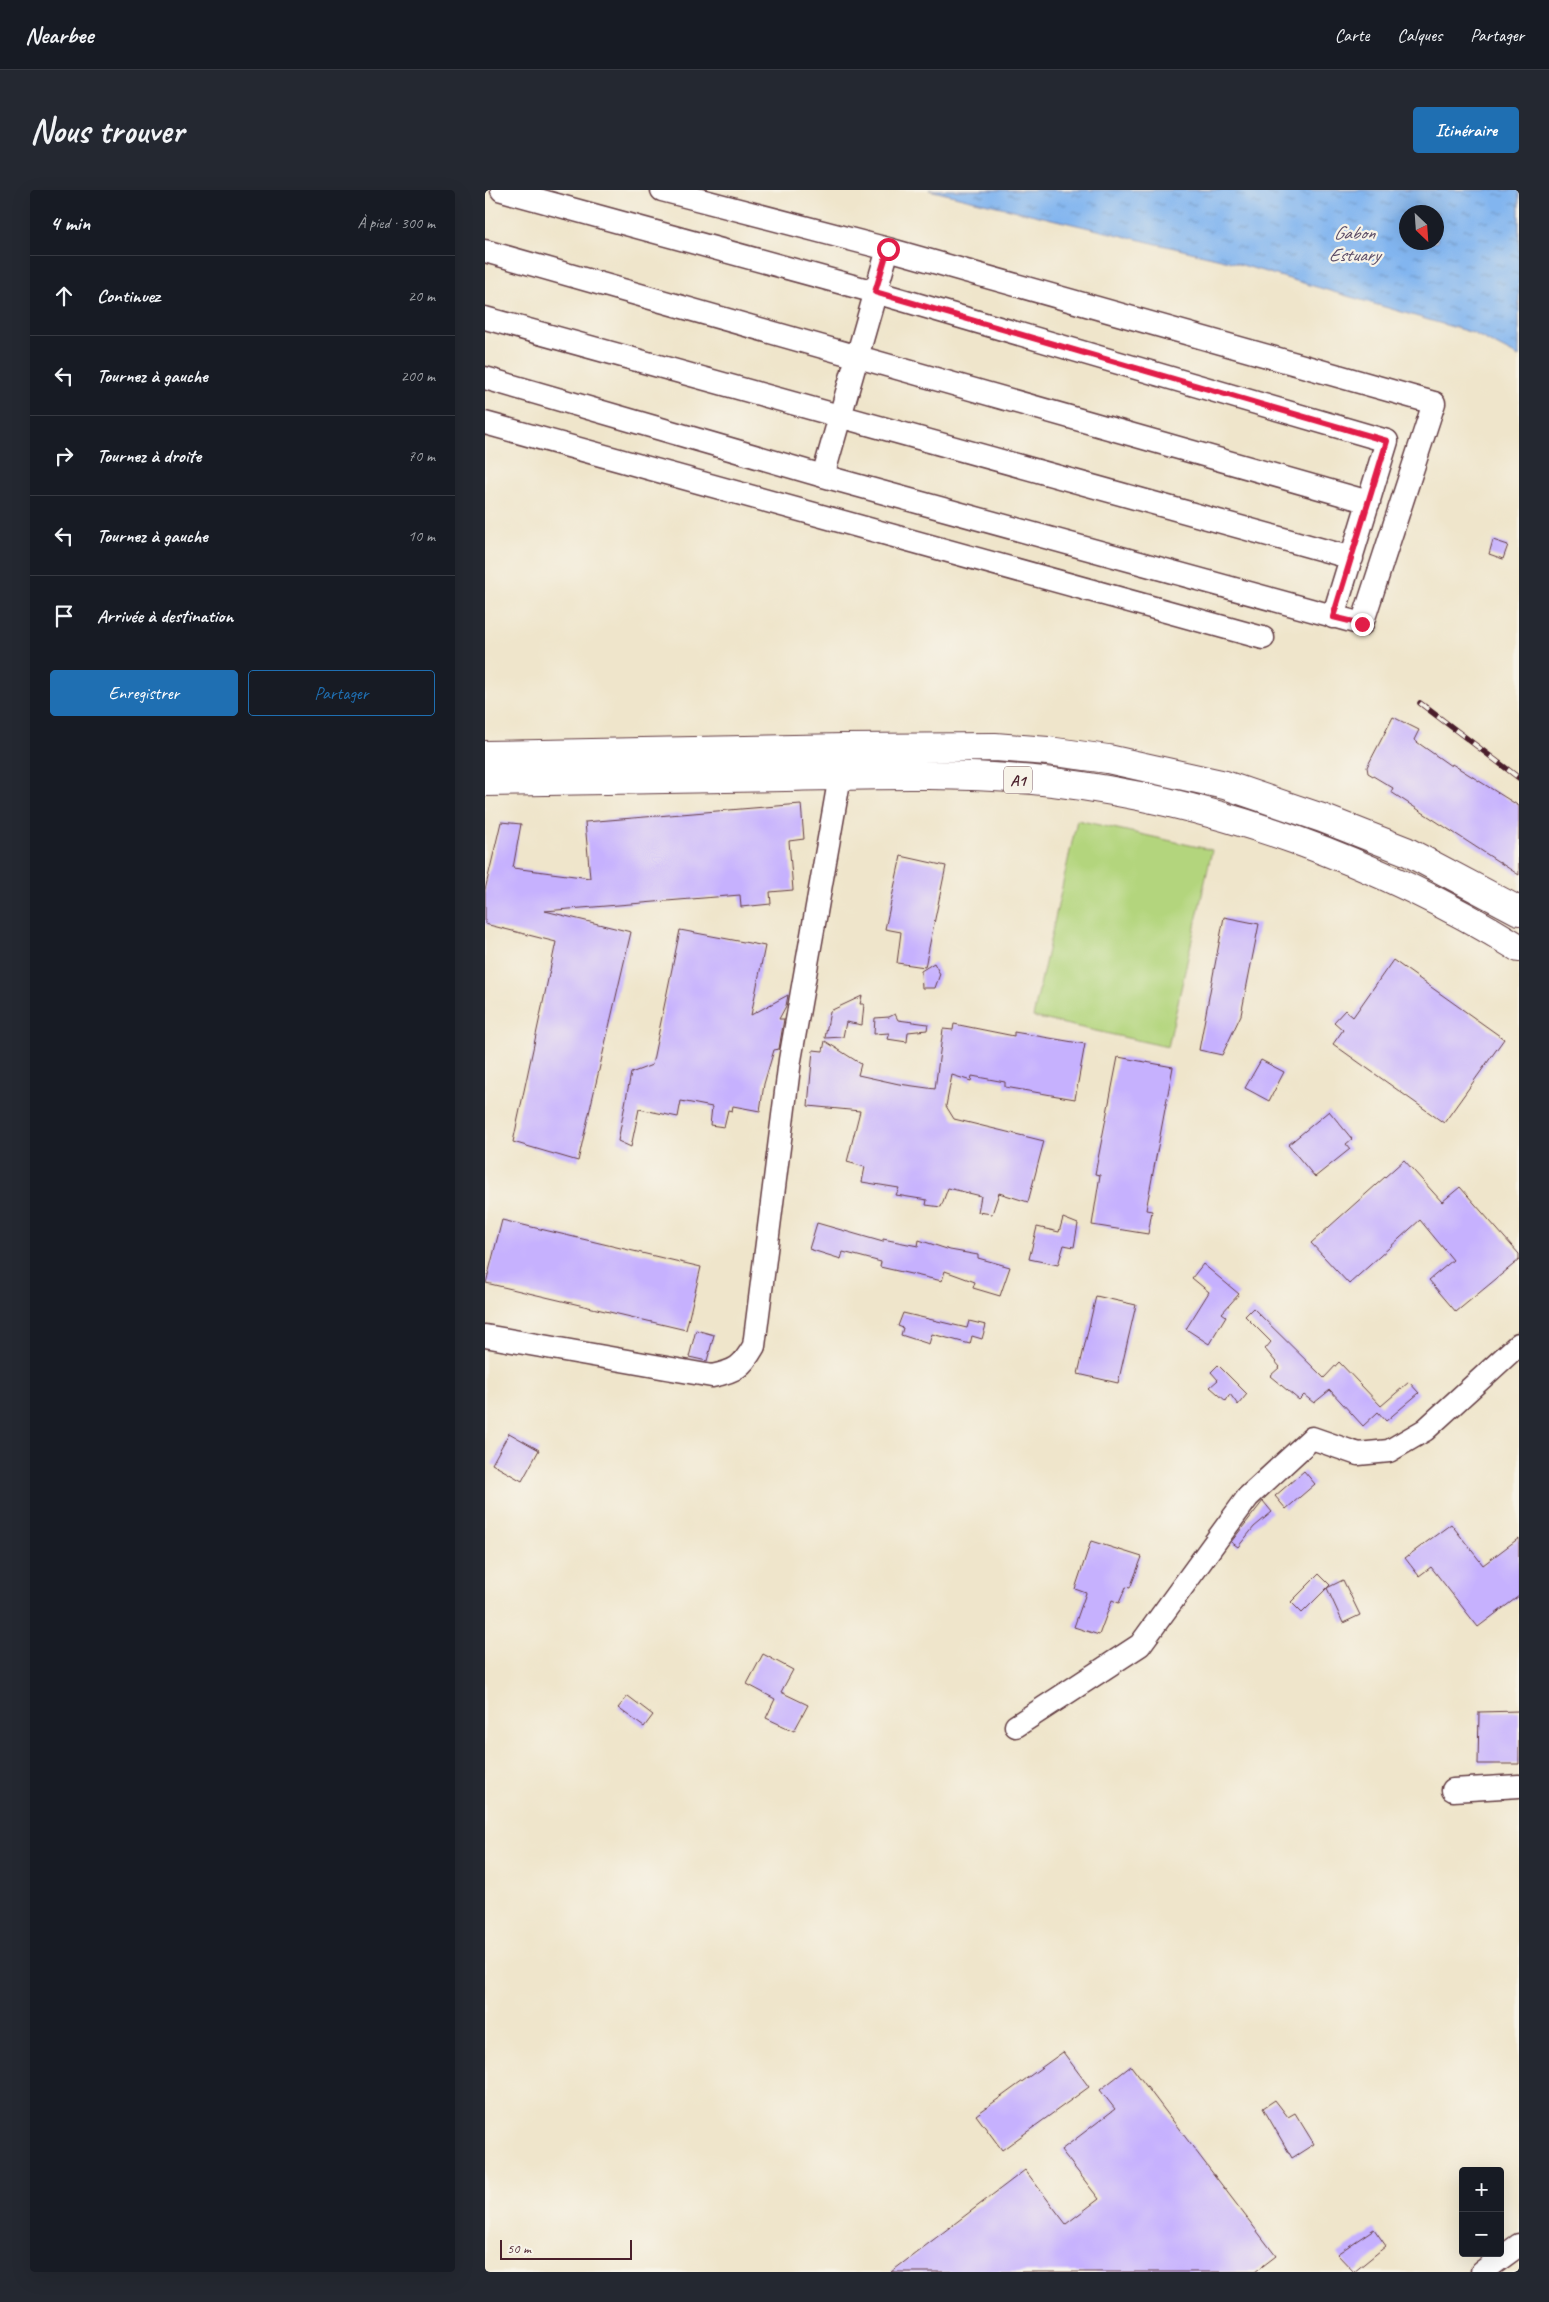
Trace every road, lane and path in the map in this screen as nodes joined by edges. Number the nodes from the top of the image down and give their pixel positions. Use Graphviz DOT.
graph roads {
  1 [pos="502,190"];
  2 [pos="662,190"];
  3 [pos="888,249"];
  4 [pos="485,251"];
  5 [pos="875,292"];
  6 [pos="485,318"];
  7 [pos="856,357"];
  8 [pos="485,378"];
  9 [pos="839,415"];
  10 [pos="485,423"];
  11 [pos="823,476"];
  12 [pos="1369,502"];
  13 [pos="1352,558"];
  14 [pos="1333,617"];
  15 [pos="1263,638"];
  16 [pos="844,748"];
  17 [pos="485,755"];
  18 [pos="841,776"];
  19 [pos="485,782"];
  20 [pos="1519,911"];
  21 [pos="1519,948"];
  22 [pos="485,1336"];
  23 [pos="1519,1344"];
  24 [pos="1016,1726"];
  25 [pos="1519,1786"];
  26 [pos="1453,1790"];
  27 [pos="1519,2245"];
  28 [pos="1483,2272"];
  1 -- 5 [label="street"];
  2 -- 3 [label="street"];
  3 -- 5 [label="street"];
  3 -- 14 [label="street"];
  4 -- 7 [label="street"];
  5 -- 7 [label="street"];
  5 -- 12 [label="street"];
  6 -- 9 [label="street"];
  7 -- 9 [label="street"];
  7 -- 12 [label="street"];
  8 -- 11 [label="street"];
  9 -- 11 [label="street"];
  9 -- 13 [label="street"];
  10 -- 15 [label="street"];
  11 -- 14 [label="street"];
  12 -- 13 [label="street"];
  13 -- 14 [label="street"];
  16 -- 17 [label="highway, A1"];
  16 -- 18 [label="street"];
  16 -- 20 [label="highway, A1"];
  18 -- 19 [label="highway, A1"];
  18 -- 21 [label="highway, A1"];
  18 -- 22 [label="street"];
  23 -- 24 [label="street"];
  25 -- 26 [label="street"];
  27 -- 28 [label="street"];
}
